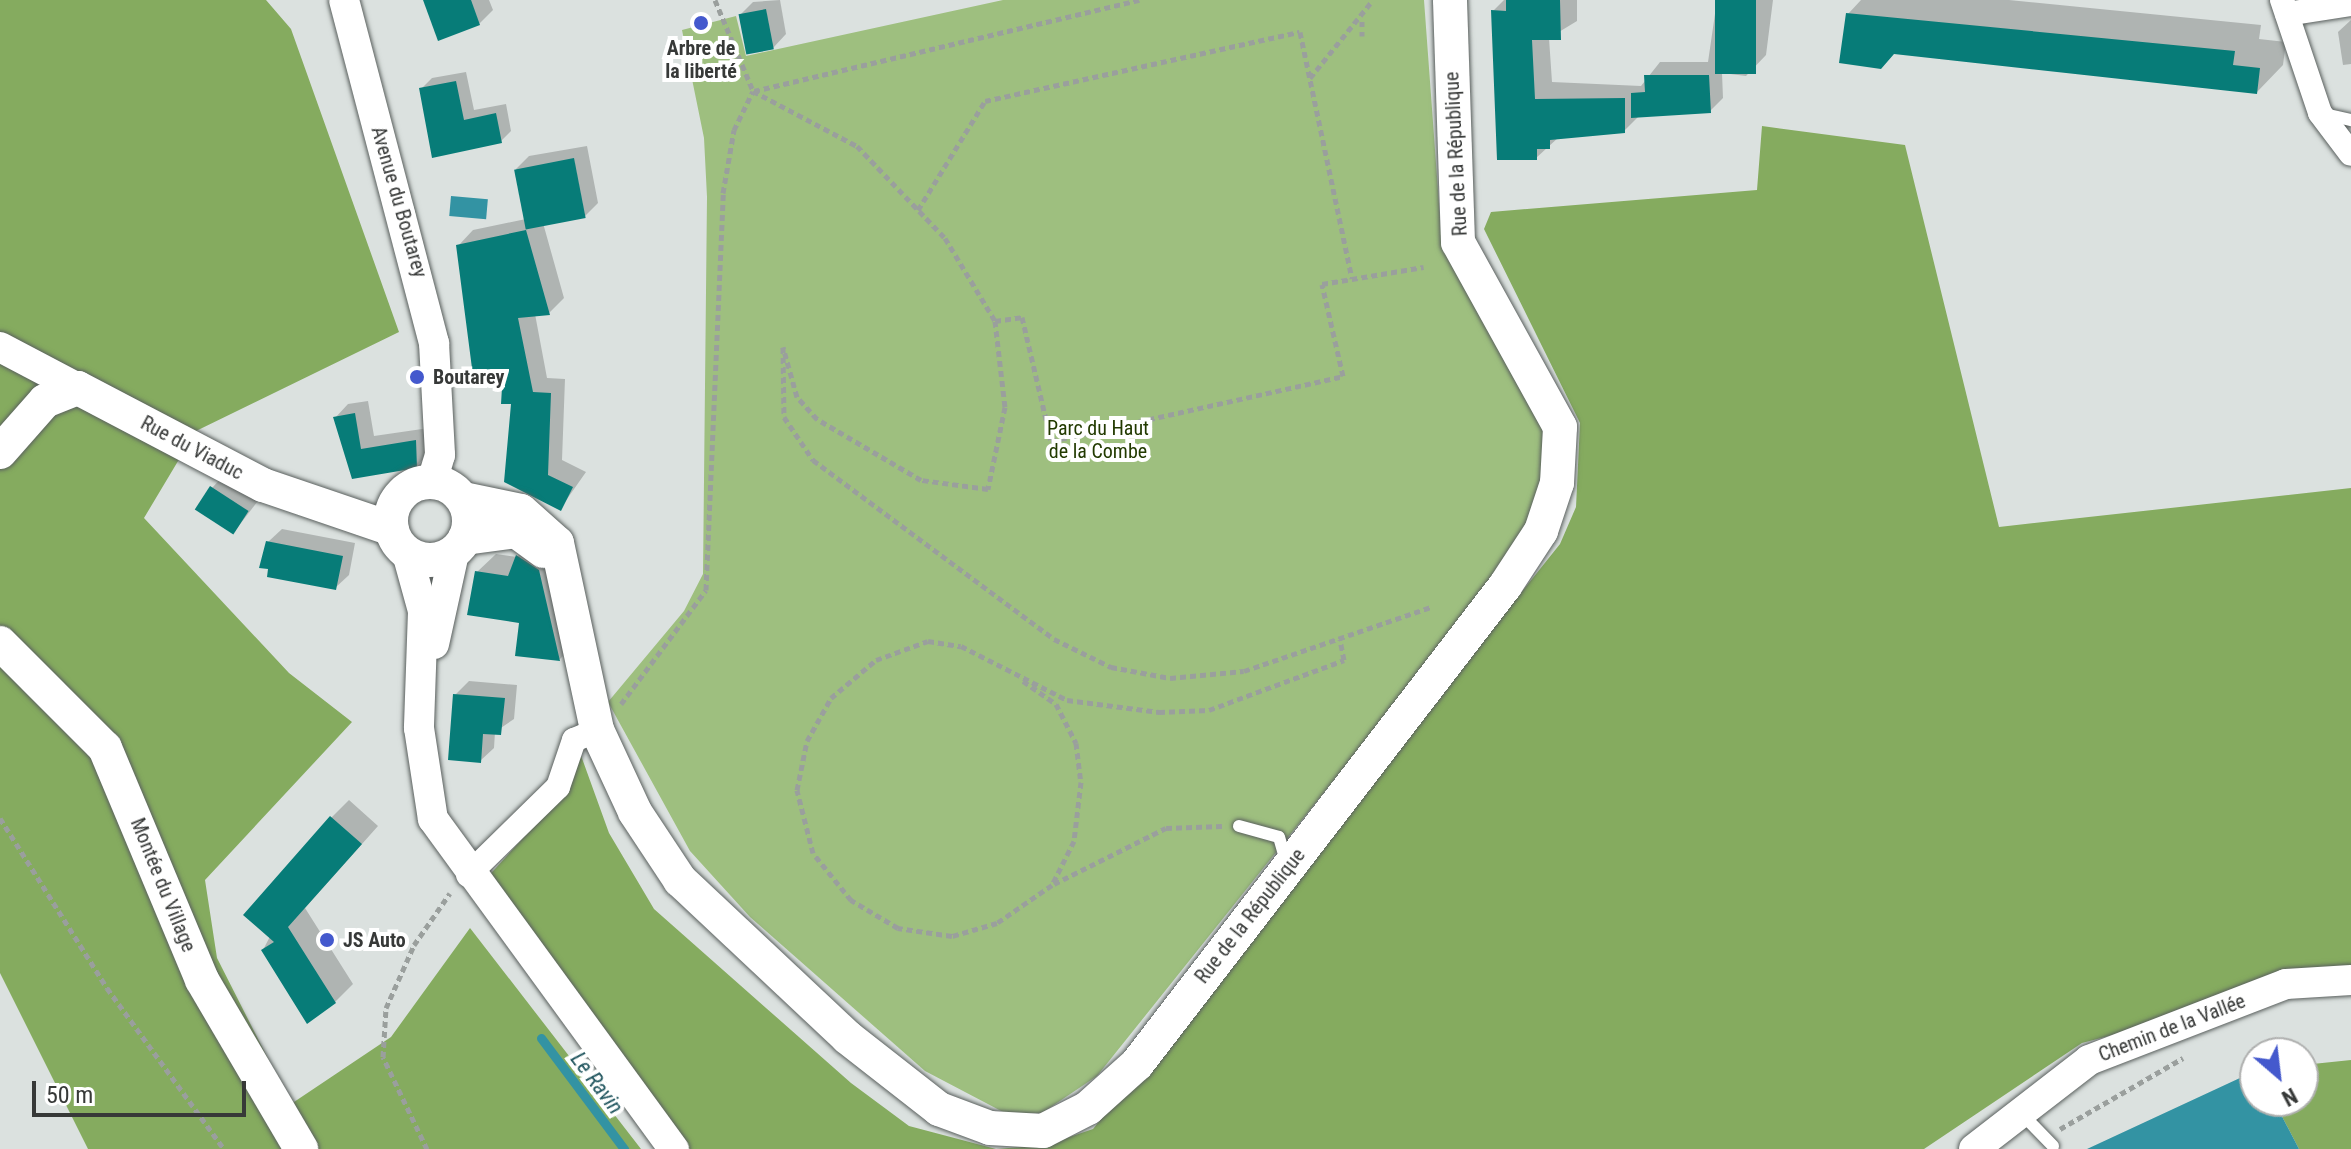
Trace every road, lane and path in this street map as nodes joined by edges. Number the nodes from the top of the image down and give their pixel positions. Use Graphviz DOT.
graph roads {
  1 [pos="344,0"];
  2 [pos="715,0"];
  3 [pos="1139,0"];
  4 [pos="1373,0"];
  5 [pos="1450,0"];
  6 [pos="2351,4"];
  7 [pos="2284,7"];
  8 [pos="1362,20"];
  9 [pos="1362,36"];
  10 [pos="1310,78"];
  11 [pos="753,91"];
  12 [pos="2320,113"];
  13 [pos="2351,120"];
  14 [pos="2351,154"];
  15 [pos="918,210"];
  16 [pos="1424,267"];
  17 [pos="1352,279"];
  18 [pos="995,321"];
  19 [pos="0,347"];
  20 [pos="78,388"];
  21 [pos="0,452"];
  22 [pos="450,490"];
  23 [pos="400,496"];
  24 [pos="309,498"];
  25 [pos="399,541"];
  26 [pos="460,546"];
  27 [pos="1431,607"];
  28 [pos="572,618"];
  29 [pos="1340,639"];
  30 [pos="0,643"];
  31 [pos="1023,681"];
  32 [pos="422,688"];
  33 [pos="597,730"];
  34 [pos="0,818"];
  35 [pos="1239,826"];
  36 [pos="1287,868"];
  37 [pos="464,870"];
  38 [pos="1052,885"];
  39 [pos="2351,980"];
  40 [pos="2187,1055"];
  41 [pos="2021,1113"];
  42 [pos="2049,1142"];
  43 [pos="224,1149"];
  44 [pos="301,1149"];
  45 [pos="427,1149"];
  46 [pos="674,1149"];
  47 [pos="1974,1149"];
  1 -- 22 [label="street, Avenue du Boutarey"];
  2 -- 11 [label="path"];
  3 -- 11 [label="path"];
  4 -- 8 [label="path"];
  5 -- 36 [label="main road, Rue de la République"];
  6 -- 7 [label="street"];
  7 -- 12 [label="street"];
  8 -- 9 [label="path"];
  8 -- 10 [label="path"];
  10 -- 15 [label="path"];
  10 -- 17 [label="path"];
  11 -- 15 [label="path"];
  11 -- 33 [label="path"];
  12 -- 13 [label="lane"];
  12 -- 14 [label="street"];
  15 -- 18 [label="path"];
  16 -- 17 [label="path"];
  17 -- 18 [label="path"];
  18 -- 29 [label="path"];
  19 -- 20 [label="street"];
  20 -- 21 [label="main road"];
  20 -- 24 [label="main road, Rue du Viaduc"];
  22 -- 23 [label="main road"];
  22 -- 26 [label="main road"];
  22 -- 28 [label="main road, Rue de la République"];
  23 -- 24 [label="main road, Rue du Viaduc"];
  23 -- 25 [label="main road"];
  24 -- 25 [label="main road, Rue du Viaduc"];
  25 -- 26 [label="main road, Rue de la République"];
  25 -- 32 [label="street"];
  26 -- 28 [label="main road, Rue de la République"];
  26 -- 32 [label="street"];
  27 -- 29 [label="path"];
  28 -- 33 [label="main road, Rue de la République"];
  29 -- 31 [label="path"];
  30 -- 44 [label="main road, Montée du Village"];
  31 -- 38 [label="path"];
  31 -- 38 [label="path"];
  32 -- 37 [label="street"];
  33 -- 36 [label="main road, Rue de la République"];
  33 -- 37 [label="street"];
  34 -- 43 [label="path"];
  35 -- 36 [label="lane"];
  35 -- 38 [label="path"];
  37 -- 45 [label="path"];
  37 -- 46 [label="street"];
  39 -- 41 [label="street, Chemin de la Vallée"];
  40 -- 42 [label="path"];
  41 -- 42 [label="lane"];
  41 -- 47 [label="street, Chemin de la Vallée"];
}
